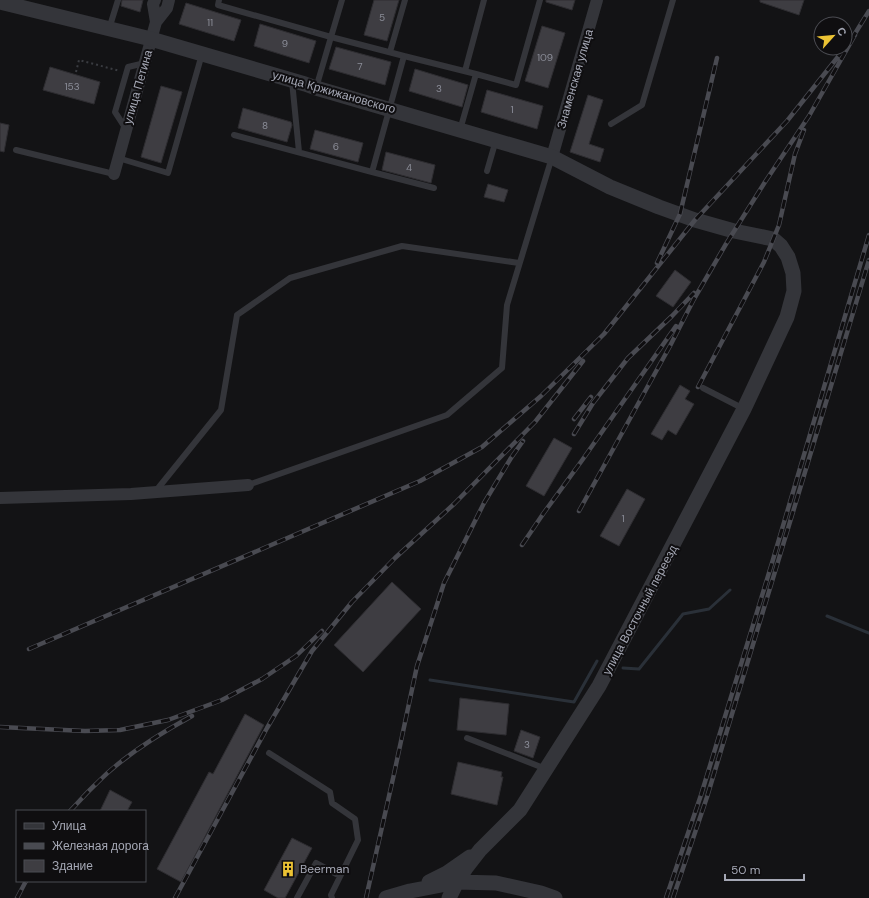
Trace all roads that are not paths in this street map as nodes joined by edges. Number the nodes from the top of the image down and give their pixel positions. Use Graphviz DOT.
graph roads {
  1 [pos="118,0"];
  2 [pos="154,0"];
  3 [pos="169,0"];
  4 [pos="219,0"];
  5 [pos="342,0"];
  6 [pos="405,0"];
  7 [pos="484,0"];
  8 [pos="540,0"];
  9 [pos="597,0"];
  10 [pos="673,0"];
  11 [pos="0,2"];
  12 [pos="156,22"];
  13 [pos="109,29"];
  14 [pos="330,37"];
  15 [pos="152,39"];
  16 [pos="390,52"];
  17 [pos="202,54"];
  18 [pos="404,56"];
  19 [pos="145,63"];
  20 [pos="465,71"];
  21 [pos="476,74"];
  22 [pos="291,79"];
  23 [pos="316,88"];
  24 [pos="390,109"];
  25 [pos="611,124"];
  26 [pos="126,129"];
  27 [pos="460,130"];
  28 [pos="234,135"];
  29 [pos="496,140"];
  30 [pos="16,150"];
  31 [pos="299,152"];
  32 [pos="552,157"];
  33 [pos="118,158"];
  34 [pos="487,171"];
  35 [pos="372,172"];
  36 [pos="114,174"];
  37 [pos="434,188"];
  38 [pos="781,246"];
  39 [pos="519,263"];
  40 [pos="703,388"];
  41 [pos="744,409"];
  42 [pos="248,485"];
  43 [pos="154,492"];
  44 [pos="0,498"];
  45 [pos="467,738"];
  46 [pos="269,753"];
  47 [pos="546,769"];
  48 [pos="480,850"];
  49 [pos="340,876"];
  50 [pos="457,882"];
  51 [pos="410,891"];
  52 [pos="297,898"];
  53 [pos="332,898"];
  54 [pos="386,898"];
  55 [pos="449,898"];
  56 [pos="555,898"];
  1 -- 13 [label="lane"];
  2 -- 12 [label="street, улица Петина"];
  3 -- 12 [label="street"];
  4 -- 14 [label="lane"];
  5 -- 14 [label="lane"];
  6 -- 16 [label="lane"];
  7 -- 20 [label="lane"];
  8 -- 21 [label="lane"];
  9 -- 32 [label="street, Знаменская улица"];
  10 -- 25 [label="lane"];
  11 -- 13 [label="street, улица Кржижановского"];
  12 -- 15 [label="street, улица Петина"];
  13 -- 15 [label="street, улица Кржижановского"];
  14 -- 16 [label="lane"];
  14 -- 23 [label="lane"];
  15 -- 17 [label="street, улица Кржижановского"];
  15 -- 19 [label="street, улица Петина"];
  16 -- 18 [label="lane"];
  17 -- 22 [label="street, улица Кржижановского"];
  17 -- 33 [label="lane"];
  18 -- 20 [label="lane"];
  18 -- 24 [label="lane"];
  19 -- 26 [label="street, улица Петина"];
  19 -- 26 [label="lane"];
  20 -- 21 [label="lane"];
  21 -- 27 [label="lane"];
  22 -- 23 [label="street, улица Кржижановского"];
  22 -- 31 [label="lane"];
  23 -- 24 [label="street, улица Кржижановского"];
  24 -- 27 [label="street, улица Кржижановского"];
  24 -- 35 [label="lane"];
  26 -- 33 [label="street, улица Петина"];
  27 -- 29 [label="street, улица Кржижановского"];
  28 -- 31 [label="lane"];
  29 -- 32 [label="street, улица Кржижановского"];
  29 -- 34 [label="lane"];
  30 -- 36 [label="lane"];
  31 -- 35 [label="lane"];
  32 -- 38 [label="street, улица Кржижановского"];
  32 -- 39 [label="lane"];
  33 -- 36 [label="street, улица Петина"];
  35 -- 37 [label="lane"];
  38 -- 41 [label="street, улица Восточный переезд"];
  39 -- 42 [label="lane"];
  39 -- 43 [label="lane"];
  40 -- 41 [label="lane"];
  41 -- 47 [label="street, улица Восточный переезд"];
  42 -- 43 [label="street"];
  43 -- 44 [label="street"];
  45 -- 47 [label="lane"];
  46 -- 49 [label="lane"];
  47 -- 48 [label="street, улица Восточный переезд"];
  48 -- 50 [label="street, улица Восточный переезд"];
  48 -- 51 [label="street"];
  49 -- 52 [label="lane"];
  49 -- 53 [label="lane"];
  50 -- 51 [label="street"];
  50 -- 55 [label="street, улица Восточный переезд"];
  50 -- 56 [label="street"];
  51 -- 54 [label="street"];
}
